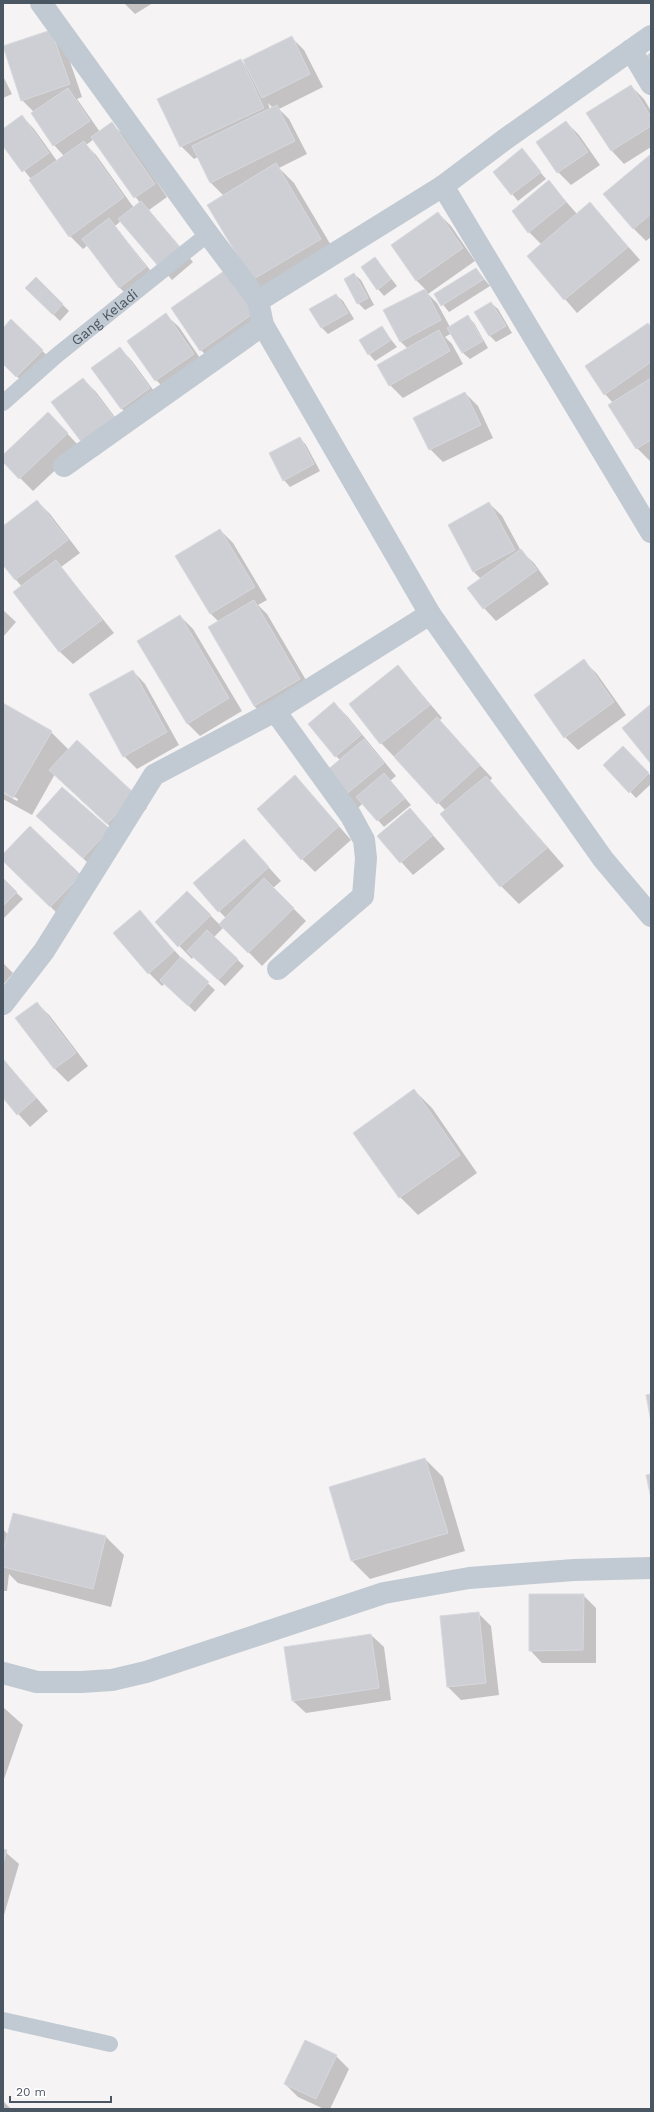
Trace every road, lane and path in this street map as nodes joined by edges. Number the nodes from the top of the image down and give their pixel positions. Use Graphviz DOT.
graph roads {
  1 [pos="42,3"];
  2 [pos="651,36"];
  3 [pos="631,50"];
  4 [pos="651,84"];
  5 [pos="443,186"];
  6 [pos="208,234"];
  7 [pos="258,301"];
  8 [pos="263,325"];
  9 [pos="3,403"];
  10 [pos="64,466"];
  11 [pos="651,532"];
  12 [pos="430,614"];
  13 [pos="275,711"];
  14 [pos="651,916"];
  15 [pos="278,969"];
  16 [pos="3,1004"];
  17 [pos="651,1568"];
  18 [pos="3,1673"];
  19 [pos="3,2020"];
  20 [pos="110,2044"];
  1 -- 6 [label="street"];
  2 -- 3 [label="street"];
  3 -- 4 [label="street"];
  3 -- 5 [label="street"];
  5 -- 7 [label="street"];
  5 -- 11 [label="street"];
  6 -- 7 [label="street"];
  6 -- 9 [label="lane, Gang Keladi"];
  7 -- 8 [label="street"];
  8 -- 10 [label="street"];
  8 -- 12 [label="street"];
  12 -- 13 [label="street"];
  12 -- 14 [label="street"];
  13 -- 15 [label="street"];
  13 -- 16 [label="street"];
  17 -- 18 [label="street"];
  19 -- 20 [label="lane"];
}
